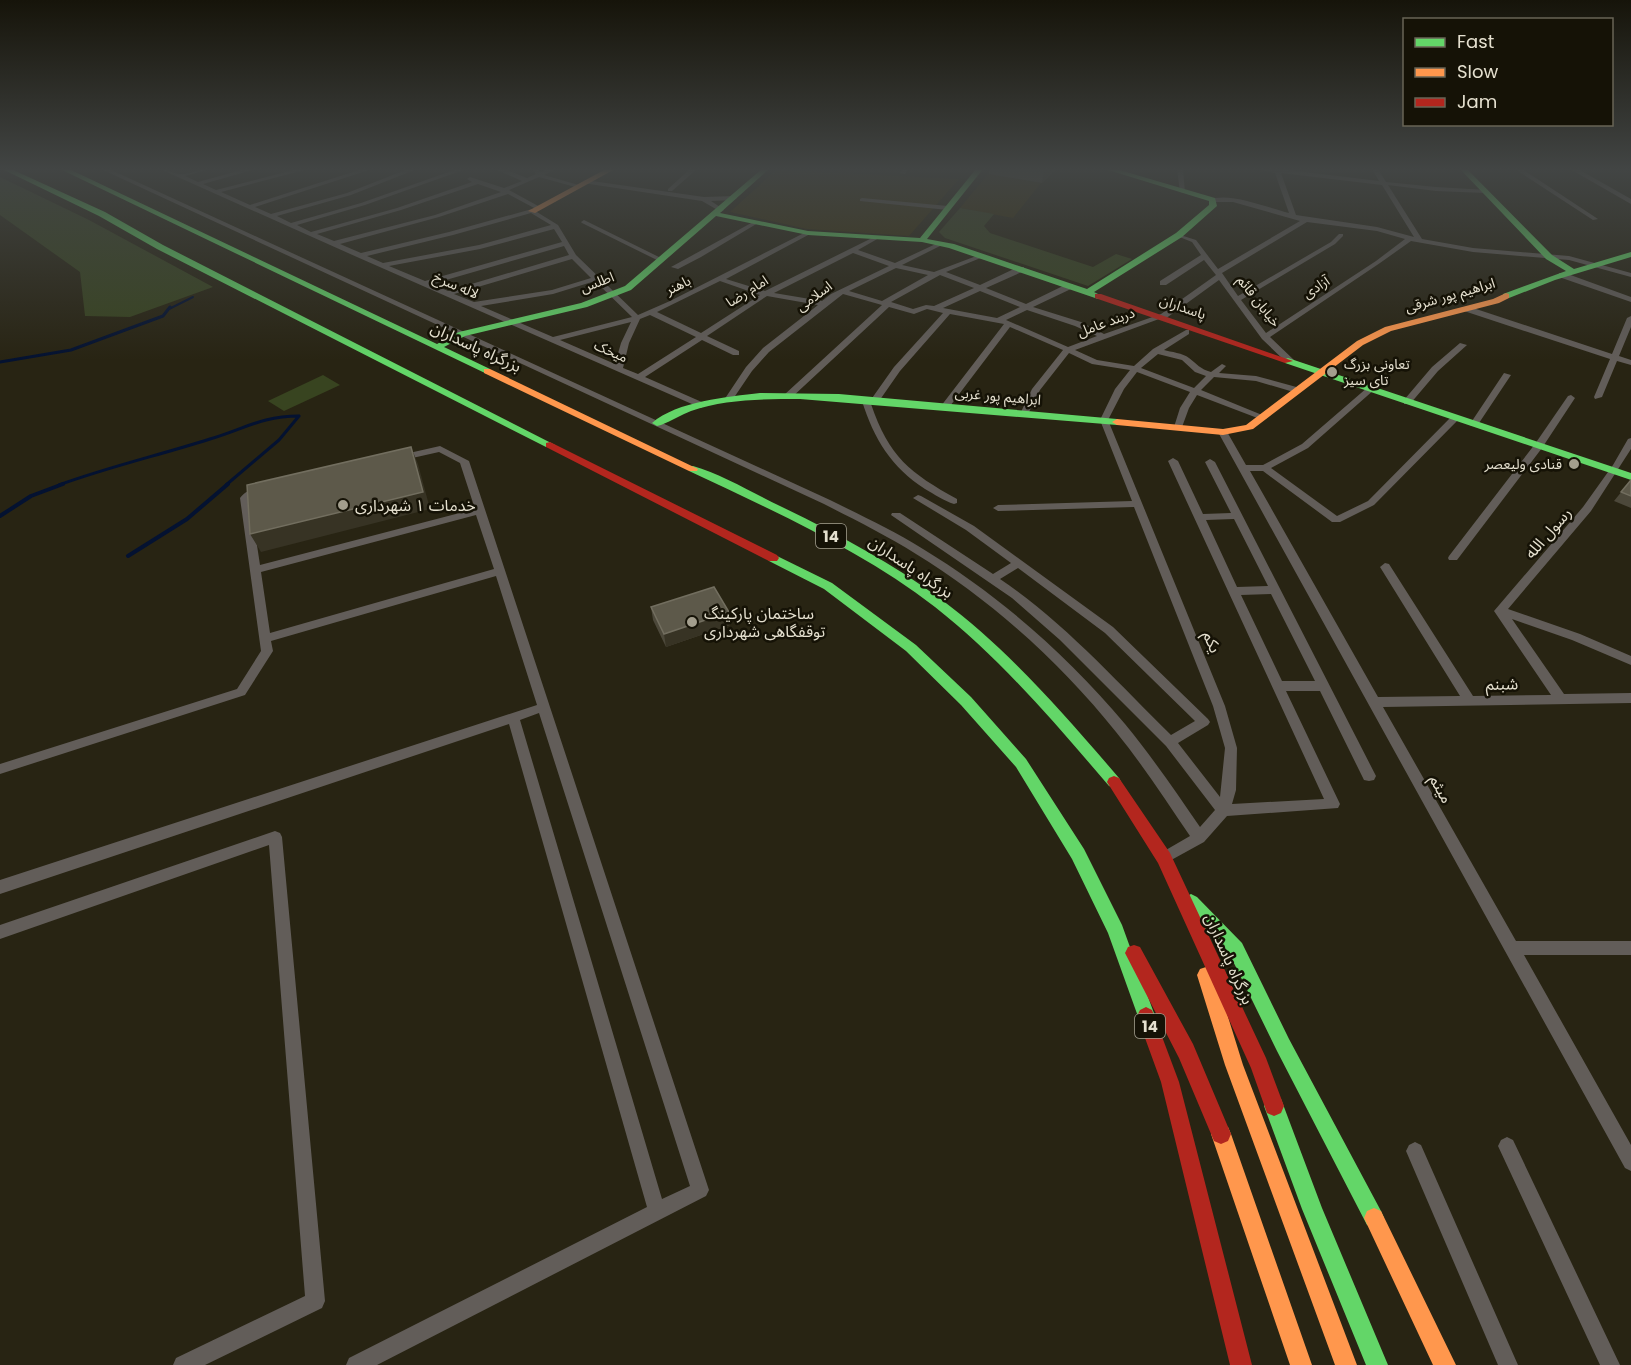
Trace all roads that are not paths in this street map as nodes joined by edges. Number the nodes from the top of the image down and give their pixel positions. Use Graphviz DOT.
graph roads {
  1 [pos="135,233"];
  2 [pos="197,233"];
  3 [pos="242,233"];
  4 [pos="307,233"];
  5 [pos="315,233"];
  6 [pos="374,233"];
  7 [pos="446,233"];
  8 [pos="532,233"];
  9 [pos="560,233"];
  10 [pos="606,233"];
  11 [pos="693,233"];
  12 [pos="739,233"];
  13 [pos="808,233"];
  14 [pos="928,233"];
  15 [pos="1182,233"];
  16 [pos="1285,233"];
  17 [pos="1391,233"];
  18 [pos="1415,233"];
  19 [pos="1525,233"];
  20 [pos="310,234"];
  21 [pos="1179,235"];
  22 [pos="1341,235"];
  23 [pos="876,238"];
  24 [pos="1410,238"];
  25 [pos="922,240"];
  26 [pos="1420,241"];
  27 [pos="566,243"];
  28 [pos="332,244"];
  29 [pos="939,244"];
  30 [pos="852,250"];
  31 [pos="1631,254"];
  32 [pos="358,256"];
  33 [pos="573,256"];
  34 [pos="981,256"];
  35 [pos="1205,256"];
  36 [pos="1549,257"];
  37 [pos="661,260"];
  38 [pos="381,266"];
  39 [pos="895,266"];
  40 [pos="1596,266"];
  41 [pos="675,267"];
  42 [pos="1021,269"];
  43 [pos="938,273"];
  44 [pos="1567,273"];
  45 [pos="1218,274"];
  46 [pos="1631,275"];
  47 [pos="595,279"];
  48 [pos="720,279"];
  49 [pos="1163,283"];
  50 [pos="424,284"];
  51 [pos="1070,286"];
  52 [pos="980,288"];
  53 [pos="843,292"];
  54 [pos="1088,292"];
  55 [pos="446,294"];
  56 [pos="766,294"];
  57 [pos="613,296"];
  58 [pos="1236,300"];
  59 [pos="1631,300"];
  60 [pos="824,304"];
  61 [pos="886,304"];
  62 [pos="472,305"];
  63 [pos="1026,307"];
  64 [pos="937,308"];
  65 [pos="1467,309"];
  66 [pos="949,311"];
  67 [pos="650,312"];
  68 [pos="1160,317"];
  69 [pos="637,318"];
  70 [pos="1631,318"];
  71 [pos="509,321"];
  72 [pos="998,321"];
  73 [pos="1009,323"];
  74 [pos="1186,332"];
  75 [pos="462,334"];
  76 [pos="701,337"];
  77 [pos="1106,337"];
  78 [pos="1265,337"];
  79 [pos="552,340"];
  80 [pos="1463,345"];
  81 [pos="437,347"];
  82 [pos="1067,350"];
  83 [pos="1156,351"];
  84 [pos="736,353"];
  85 [pos="1615,358"];
  86 [pos="1291,362"];
  87 [pos="1631,363"];
  88 [pos="1222,366"];
  89 [pos="1134,368"];
  90 [pos="618,369"];
  91 [pos="1321,372"];
  92 [pos="1212,375"];
  93 [pos="1507,375"];
  94 [pos="638,378"];
  95 [pos="1371,389"];
  96 [pos="1297,390"];
  97 [pos="1194,392"];
  98 [pos="788,397"];
  99 [pos="1598,397"];
  100 [pos="1571,398"];
  101 [pos="728,400"];
  102 [pos="870,401"];
  103 [pos="1407,402"];
  104 [pos="701,405"];
  105 [pos="944,408"];
  106 [pos="1024,414"];
  107 [pos="1263,417"];
  108 [pos="1455,418"];
  109 [pos="1104,420"];
  110 [pos="657,423"];
  111 [pos="1474,424"];
  112 [pos="1178,427"];
  113 [pos="1223,432"];
  114 [pos="1631,441"];
  115 [pos="1539,446"];
  116 [pos="1173,461"];
  117 [pos="384,462"];
  118 [pos="1210,462"];
  119 [pos="1244,468"];
  120 [pos="1265,468"];
  121 [pos="1615,472"];
  122 [pos="1631,477"];
  123 [pos="273,488"];
  124 [pos="918,498"];
  125 [pos="954,501"];
  126 [pos="1139,504"];
  127 [pos="998,508"];
  128 [pos="480,511"];
  129 [pos="896,515"];
  130 [pos="1237,516"];
  131 [pos="1199,517"];
  132 [pos="1453,558"];
  133 [pos="1019,563"];
  134 [pos="1385,567"];
  135 [pos="255,570"];
  136 [pos="500,571"];
  137 [pos="993,579"];
  138 [pos="1275,590"];
  139 [pos="1234,591"];
  140 [pos="1500,611"];
  141 [pos="265,639"];
  142 [pos="1630,659"];
  143 [pos="1279,686"];
  144 [pos="1323,686"];
  145 [pos="1631,698"];
  146 [pos="1561,699"];
  147 [pos="1470,701"];
  148 [pos="1373,702"];
  149 [pos="544,707"];
  150 [pos="513,717"];
  151 [pos="1170,742"];
  152 [pos="0,769"];
  153 [pos="1369,776"];
  154 [pos="1223,810"];
  155 [pos="1199,838"];
  156 [pos="1164,858"];
  157 [pos="0,887"];
  158 [pos="1180,891"];
  159 [pos="1102,902"];
  160 [pos="0,932"];
  161 [pos="1512,948"];
  162 [pos="1631,948"];
  163 [pos="1507,1146"];
  164 [pos="1415,1151"];
  165 [pos="1631,1162"];
  166 [pos="657,1212"];
  167 [pos="183,1365"];
  168 [pos="356,1365"];
  169 [pos="1241,1365"];
  170 [pos="1301,1365"];
  171 [pos="1346,1365"];
  172 [pos="1377,1365"];
  173 [pos="1444,1365"];
  174 [pos="1508,1365"];
  175 [pos="1611,1365"];
  1 -- 159 [label="main road, 14"];
  2 -- 81 [label="main road, بزرگراه پاسداران / 14"];
  3 -- 75 [label="street"];
  4 -- 20 [label="street, لاله سرخ"];
  5 -- 20 [label="street"];
  6 -- 28 [label="street"];
  7 -- 32 [label="street"];
  8 -- 38 [label="street"];
  9 -- 27 [label="street"];
  10 -- 37 [label="street"];
  11 -- 37 [label="main road, اطلس"];
  12 -- 41 [label="street"];
  13 -- 23 [label="main road, پاسداران"];
  13 -- 48 [label="street, باهنر"];
  14 -- 25 [label="main road"];
  15 -- 21 [label="main road"];
  16 -- 45 [label="street, دربند عامل"];
  17 -- 24 [label="street"];
  18 -- 26 [label="street"];
  19 -- 36 [label="main road"];
  20 -- 28 [label="street, لاله سرخ"];
  21 -- 35 [label="street, خیابان قائم"];
  21 -- 54 [label="main road"];
  22 -- 58 [label="street"];
  23 -- 25 [label="main road, پاسداران"];
  23 -- 30 [label="street, امام رضا"];
  24 -- 26 [label="street"];
  24 -- 78 [label="street, آزادی"];
  25 -- 29 [label="main road, پاسداران"];
  26 -- 36 [label="street"];
  27 -- 33 [label="street"];
  27 -- 50 [label="street"];
  28 -- 32 [label="street, لاله سرخ"];
  29 -- 34 [label="main road, پاسداران"];
  29 -- 39 [label="street, اسلامی"];
  30 -- 39 [label="street"];
  30 -- 56 [label="street, امام رضا"];
  31 -- 40 [label="main road, ابراهیم پور شرقی"];
  32 -- 38 [label="street, لاله سرخ"];
  33 -- 47 [label="street"];
  33 -- 55 [label="street"];
  34 -- 42 [label="main road, پاسداران"];
  34 -- 43 [label="street"];
  35 -- 45 [label="street, خیابان قائم"];
  35 -- 49 [label="street"];
  36 -- 40 [label="street"];
  36 -- 44 [label="main road"];
  37 -- 57 [label="main road, اطلس"];
  38 -- 50 [label="street, لاله سرخ"];
  39 -- 43 [label="street"];
  39 -- 53 [label="street, اسلامی"];
  40 -- 44 [label="main road, ابراهیم پور شرقی"];
  40 -- 46 [label="street"];
  42 -- 51 [label="main road, پاسداران"];
  42 -- 52 [label="street"];
  43 -- 52 [label="street"];
  43 -- 61 [label="street"];
  44 -- 59 [label="street"];
  44 -- 65 [label="main road, ابراهیم پور شرقی"];
  45 -- 58 [label="street, خیابان قائم"];
  45 -- 68 [label="street, دربند عامل"];
  47 -- 57 [label="street"];
  47 -- 62 [label="street"];
  48 -- 56 [label="street"];
  48 -- 67 [label="street, باهنر"];
  50 -- 55 [label="street, لاله سرخ"];
  51 -- 54 [label="main road, پاسداران"];
  51 -- 63 [label="street"];
  52 -- 63 [label="street"];
  52 -- 64 [label="street"];
  53 -- 60 [label="street, اسلامی"];
  53 -- 61 [label="street"];
  54 -- 68 [label="main road, پاسداران"];
  55 -- 62 [label="street, لاله سرخ"];
  56 -- 60 [label="street"];
  56 -- 76 [label="street, امام رضا"];
  57 -- 69 [label="street"];
  57 -- 71 [label="main road, اطلس"];
  58 -- 78 [label="street, خیابان قائم"];
  60 -- 101 [label="street, اسلامی"];
  61 -- 64 [label="street"];
  61 -- 98 [label="street"];
  62 -- 71 [label="street, لاله سرخ"];
  63 -- 72 [label="street"];
  63 -- 77 [label="street"];
  64 -- 66 [label="street"];
  65 -- 85 [label="street"];
  65 -- 91 [label="main road, ابراهیم پور شرقی"];
  66 -- 72 [label="street"];
  66 -- 102 [label="street"];
  67 -- 69 [label="street, باهنر"];
  67 -- 76 [label="street"];
  68 -- 77 [label="street, دربند عامل"];
  68 -- 86 [label="main road, پاسداران"];
  69 -- 79 [label="street, باهنر"];
  69 -- 90 [label="street"];
  70 -- 85 [label="street"];
  71 -- 75 [label="main road, اطلس"];
  71 -- 79 [label="street, میخک"];
  72 -- 73 [label="street"];
  73 -- 82 [label="street"];
  73 -- 105 [label="street"];
  74 -- 83 [label="street"];
  75 -- 81 [label="main road, اطلس"];
  75 -- 110 [label="street"];
  76 -- 84 [label="street"];
  76 -- 94 [label="street, امام رضا"];
  77 -- 82 [label="street, دربند عامل"];
  78 -- 86 [label="street, خیابان قائم"];
  79 -- 90 [label="street, میخک"];
  80 -- 103 [label="street"];
  81 -- 156 [label="main road, بزرگراه پاسداران / 14"];
  82 -- 89 [label="street"];
  82 -- 106 [label="street, دربند عامل"];
  83 -- 89 [label="street"];
  83 -- 92 [label="street"];
  85 -- 87 [label="street"];
  85 -- 99 [label="street"];
  86 -- 91 [label="main road, پاسداران"];
  88 -- 92 [label="street"];
  89 -- 97 [label="street"];
  89 -- 109 [label="street"];
  90 -- 94 [label="street, میخک"];
  91 -- 95 [label="main road, پاسداران"];
  91 -- 96 [label="main road, ابراهیم پور غربی"];
  92 -- 96 [label="street"];
  92 -- 97 [label="street"];
  93 -- 111 [label="street"];
  94 -- 104 [label="street, میخک"];
  95 -- 103 [label="main road, پاسداران"];
  95 -- 120 [label="street"];
  96 -- 107 [label="main road, ابراهیم پور غربی"];
  97 -- 107 [label="street"];
  97 -- 112 [label="street"];
  98 -- 101 [label="main road, ابراهیم پور غربی"];
  98 -- 102 [label="main road, ابراهیم پور غربی"];
  100 -- 115 [label="street"];
  101 -- 104 [label="main road, ابراهیم پور غربی"];
  102 -- 105 [label="main road, ابراهیم پور غربی"];
  102 -- 125 [label="street"];
  103 -- 108 [label="main road, پاسداران"];
  104 -- 110 [label="main road, ابراهیم پور غربی"];
  105 -- 106 [label="main road, ابراهیم پور غربی"];
  106 -- 109 [label="main road, ابراهیم پور غربی"];
  107 -- 113 [label="main road, ابراهیم پور غربی"];
  108 -- 111 [label="main road, پاسداران"];
  108 -- 120 [label="street"];
  109 -- 112 [label="main road, ابراهیم پور غربی"];
  109 -- 126 [label="street, یکم"];
  110 -- 155 [label="street"];
  111 -- 115 [label="main road, پاسداران"];
  112 -- 113 [label="main road, ابراهیم پور غربی"];
  113 -- 119 [label="street, میثم"];
  114 -- 121 [label="street, رسول الله"];
  115 -- 121 [label="main road, پاسداران"];
  115 -- 132 [label="street"];
  116 -- 131 [label="street"];
  117 -- 128 [label="street"];
  118 -- 130 [label="street"];
  119 -- 120 [label="street"];
  119 -- 148 [label="street, میثم"];
  121 -- 122 [label="main road, پاسداران"];
  121 -- 140 [label="street, رسول الله"];
  123 -- 135 [label="street"];
  124 -- 133 [label="street"];
  126 -- 127 [label="street"];
  126 -- 154 [label="street, یکم"];
  128 -- 135 [label="street"];
  128 -- 136 [label="street"];
  129 -- 137 [label="street"];
  130 -- 131 [label="street"];
  130 -- 138 [label="street"];
  131 -- 139 [label="street"];
  133 -- 137 [label="street"];
  133 -- 151 [label="street"];
  134 -- 147 [label="street"];
  135 -- 141 [label="street"];
  136 -- 141 [label="street"];
  136 -- 149 [label="street"];
  137 -- 151 [label="street"];
  138 -- 139 [label="street"];
  138 -- 144 [label="street"];
  139 -- 143 [label="street"];
  140 -- 142 [label="street"];
  140 -- 146 [label="street"];
  141 -- 152 [label="street"];
  143 -- 144 [label="street"];
  143 -- 154 [label="street"];
  144 -- 153 [label="street"];
  145 -- 146 [label="street, شبنم"];
  146 -- 147 [label="street, شبنم"];
  147 -- 148 [label="street, شبنم"];
  148 -- 161 [label="street, میثم"];
  149 -- 150 [label="street"];
  149 -- 166 [label="street"];
  150 -- 157 [label="street"];
  150 -- 166 [label="street"];
  151 -- 154 [label="street"];
  154 -- 155 [label="street, یکم"];
  155 -- 156 [label="street, یکم"];
  156 -- 158 [label="main road, بزرگراه پاسداران / 14"];
  158 -- 171 [label="main road"];
  158 -- 172 [label="main road, بزرگراه پاسداران / 14"];
  158 -- 173 [label="main road"];
  159 -- 169 [label="main road, 14"];
  159 -- 170 [label="main road"];
  160 -- 167 [label="street"];
  161 -- 162 [label="street"];
  161 -- 165 [label="street, میثم"];
  163 -- 175 [label="street"];
  164 -- 174 [label="street"];
  166 -- 168 [label="street"];
}
